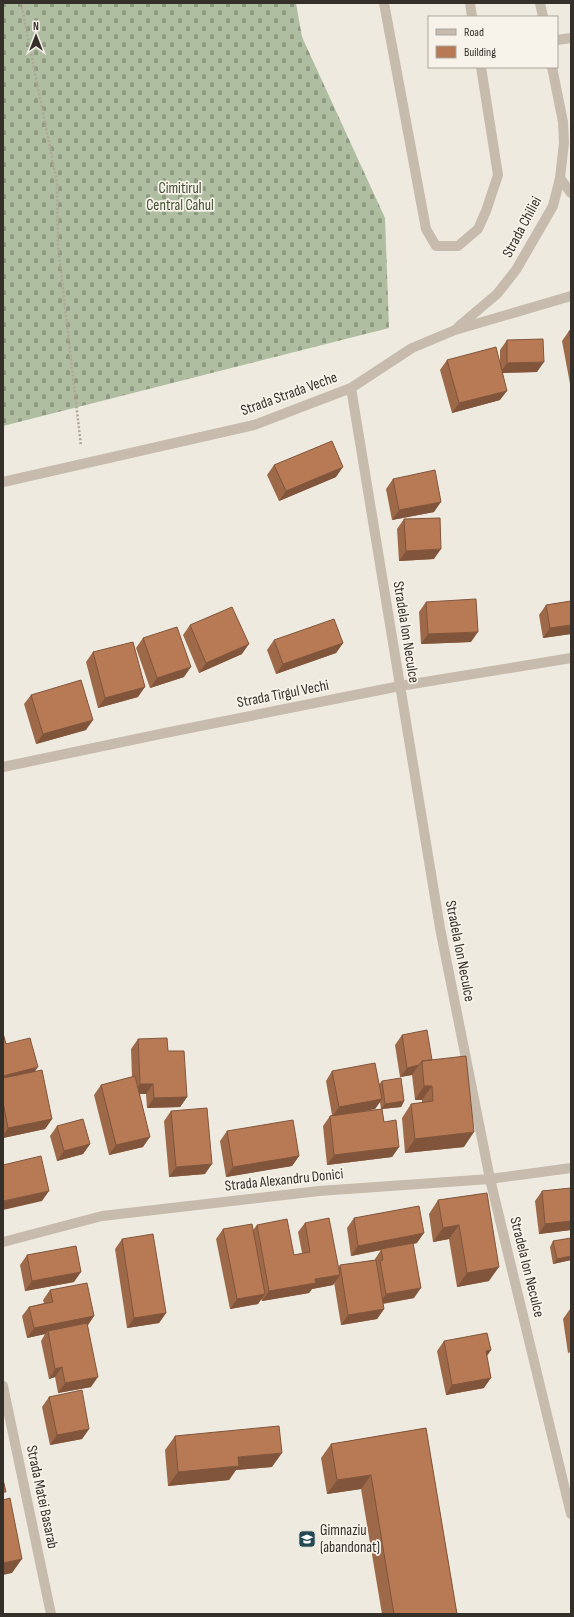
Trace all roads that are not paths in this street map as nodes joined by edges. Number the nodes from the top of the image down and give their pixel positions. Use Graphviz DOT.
graph roads {
  1 [pos="384,3"];
  2 [pos="470,3"];
  3 [pos="540,3"];
  4 [pos="472,16"];
  5 [pos="543,16"];
  6 [pos="571,38"];
  7 [pos="558,40"];
  8 [pos="481,68"];
  9 [pos="552,68"];
  10 [pos="560,178"];
  11 [pos="571,193"];
  12 [pos="571,296"];
  13 [pos="454,330"];
  14 [pos="351,388"];
  15 [pos="3,482"];
  16 [pos="571,658"];
  17 [pos="400,686"];
  18 [pos="3,768"];
  19 [pos="571,1168"];
  20 [pos="490,1179"];
  21 [pos="3,1242"];
  22 [pos="3,1386"];
  23 [pos="571,1514"];
  24 [pos="51,1614"];
  1 -- 8 [label="street"];
  2 -- 4 [label="street"];
  3 -- 5 [label="street"];
  6 -- 7 [label="street"];
  9 -- 10 [label="street, Strada Chiliei"];
  10 -- 11 [label="street"];
  10 -- 13 [label="street, Strada Chiliei"];
  12 -- 13 [label="street, Strada Strada Veche"];
  13 -- 14 [label="street, Strada Strada Veche"];
  14 -- 15 [label="street, Strada Strada Veche"];
  14 -- 17 [label="street, Stradela Ion Neculce"];
  16 -- 17 [label="street, Strada Tîrgul Vechi"];
  17 -- 18 [label="street, Strada Tîrgul Vechi"];
  17 -- 20 [label="street, Stradela Ion Neculce"];
  19 -- 20 [label="street, Strada Alexandru Donici"];
  20 -- 21 [label="street, Strada Alexandru Donici"];
  20 -- 23 [label="street, Stradela Ion Neculce"];
  22 -- 24 [label="street, Strada Matei Basarab"];
}
